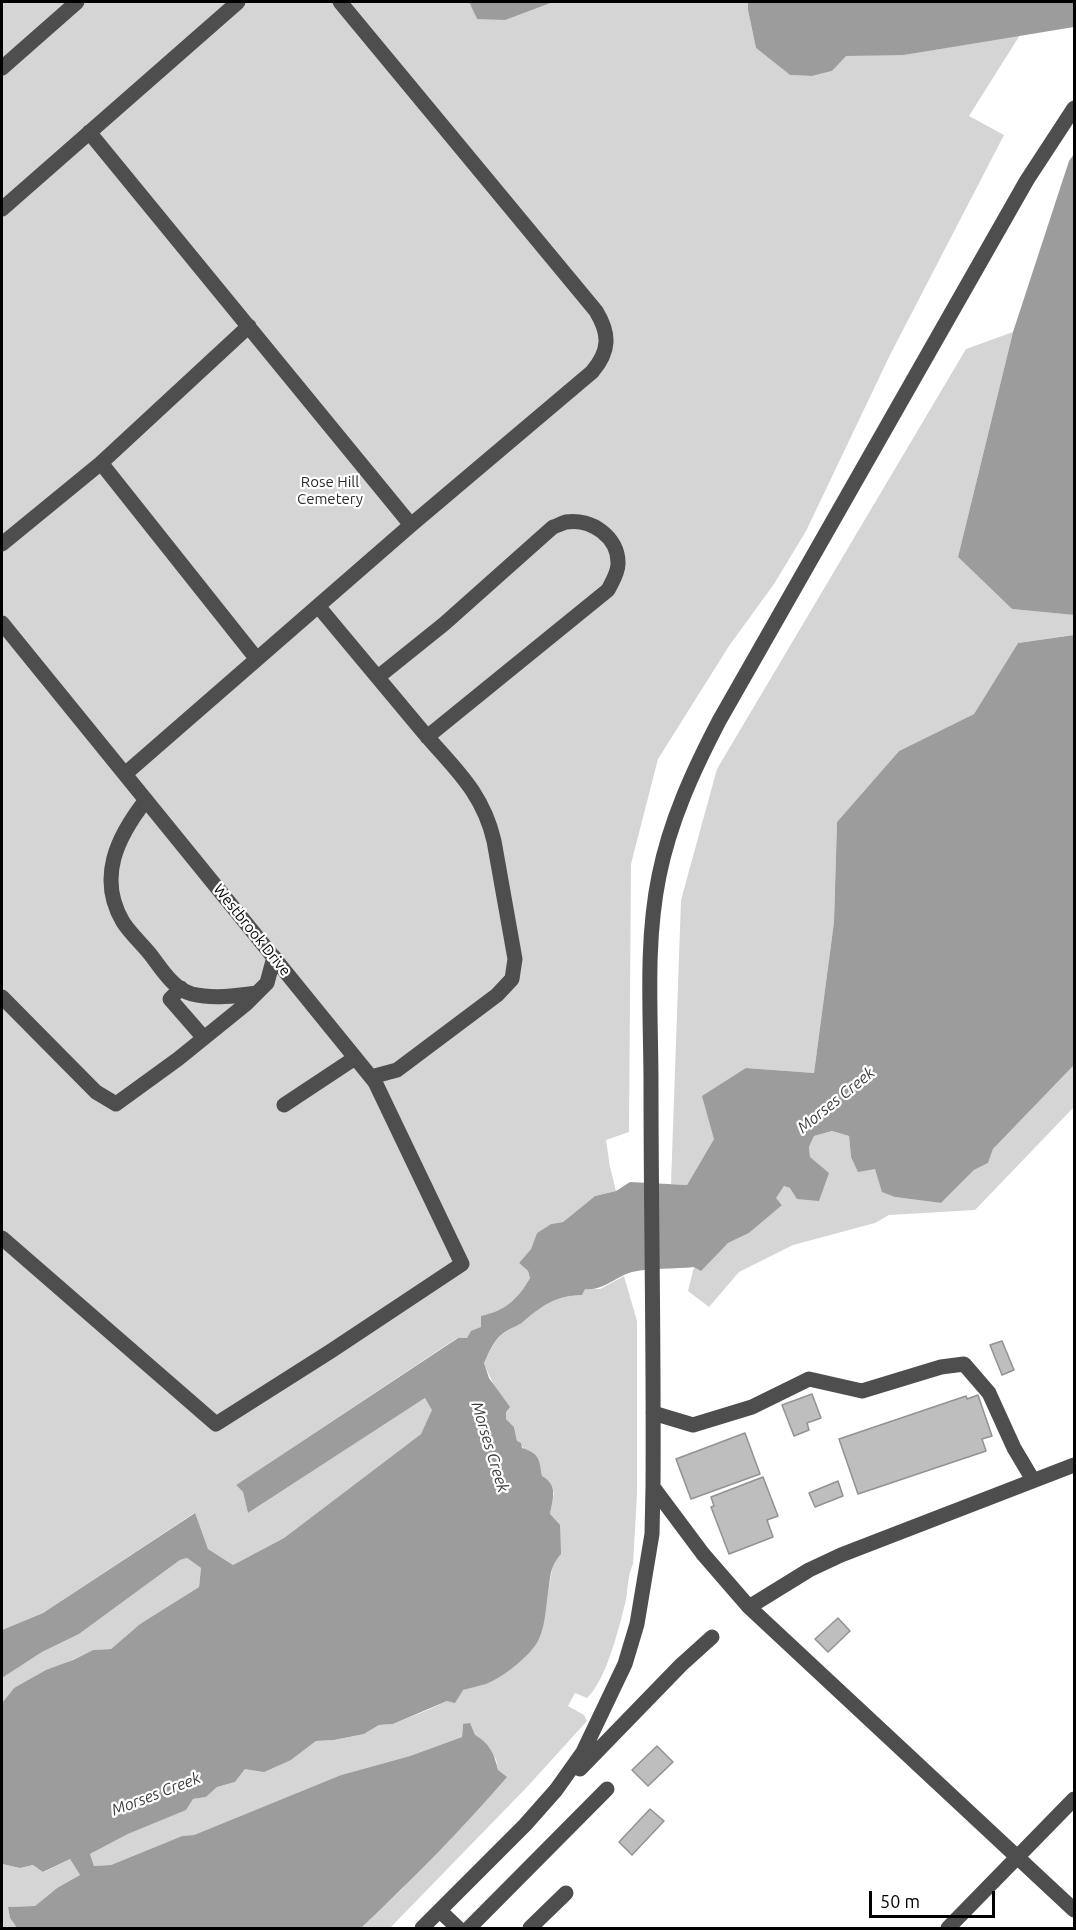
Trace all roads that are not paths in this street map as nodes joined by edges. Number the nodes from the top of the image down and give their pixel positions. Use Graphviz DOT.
graph roads {
  1 [pos="77,2"];
  2 [pos="238,2"];
  3 [pos="340,2"];
  4 [pos="2,68"];
  5 [pos="1074,108"];
  6 [pos="89,132"];
  7 [pos="2,208"];
  8 [pos="249,326"];
  9 [pos="101,463"];
  10 [pos="411,525"];
  11 [pos="2,544"];
  12 [pos="318,606"];
  13 [pos="2,623"];
  14 [pos="256,658"];
  15 [pos="378,677"];
  16 [pos="427,737"];
  17 [pos="125,774"];
  18 [pos="146,800"];
  19 [pos="274,957"];
  20 [pos="181,988"];
  21 [pos="257,993"];
  22 [pos="2,997"];
  23 [pos="204,1038"];
  24 [pos="355,1058"];
  25 [pos="371,1077"];
  26 [pos="284,1106"];
  27 [pos="2,1238"];
  28 [pos="653,1413"];
  29 [pos="1074,1465"];
  30 [pos="1033,1480"];
  31 [pos="653,1487"];
  32 [pos="749,1607"];
  33 [pos="712,1637"];
  34 [pos="607,1789"];
  35 [pos="1074,1799"];
  36 [pos="525,1825"];
  37 [pos="1018,1856"];
  38 [pos="566,1893"];
  39 [pos="1074,1910"];
  40 [pos="440,1911"];
  41 [pos="422,1929"];
  42 [pos="458,1929"];
  43 [pos="469,1929"];
  44 [pos="530,1929"];
  45 [pos="948,1929"];
  1 -- 4 [label="lane"];
  2 -- 6 [label="lane"];
  3 -- 10 [label="lane"];
  5 -- 28 [label="lane"];
  6 -- 7 [label="lane"];
  6 -- 8 [label="lane"];
  8 -- 9 [label="lane"];
  8 -- 10 [label="lane"];
  9 -- 11 [label="lane"];
  9 -- 14 [label="lane"];
  10 -- 12 [label="lane"];
  12 -- 14 [label="lane"];
  12 -- 15 [label="lane"];
  13 -- 17 [label="lane, Westbrook Drive"];
  14 -- 17 [label="lane"];
  15 -- 16 [label="lane"];
  15 -- 16 [label="lane"];
  16 -- 25 [label="lane"];
  17 -- 18 [label="lane, Westbrook Drive"];
  18 -- 19 [label="lane, Westbrook Drive"];
  18 -- 20 [label="lane"];
  19 -- 21 [label="lane"];
  19 -- 24 [label="lane, Westbrook Drive"];
  20 -- 21 [label="lane"];
  20 -- 23 [label="lane"];
  21 -- 23 [label="lane"];
  22 -- 23 [label="lane"];
  24 -- 25 [label="lane, Westbrook Drive"];
  24 -- 26 [label="lane"];
  25 -- 27 [label="lane, Westbrook Drive"];
  28 -- 30 [label="lane"];
  28 -- 31 [label="lane"];
  29 -- 30 [label="lane"];
  30 -- 32 [label="lane"];
  31 -- 32 [label="lane"];
  31 -- 36 [label="lane"];
  32 -- 37 [label="lane"];
  33 -- 36 [label="lane"];
  34 -- 43 [label="lane"];
  35 -- 37 [label="lane"];
  36 -- 40 [label="lane"];
  37 -- 39 [label="lane"];
  37 -- 45 [label="lane"];
  38 -- 44 [label="lane"];
  40 -- 41 [label="lane"];
  40 -- 42 [label="lane"];
}
